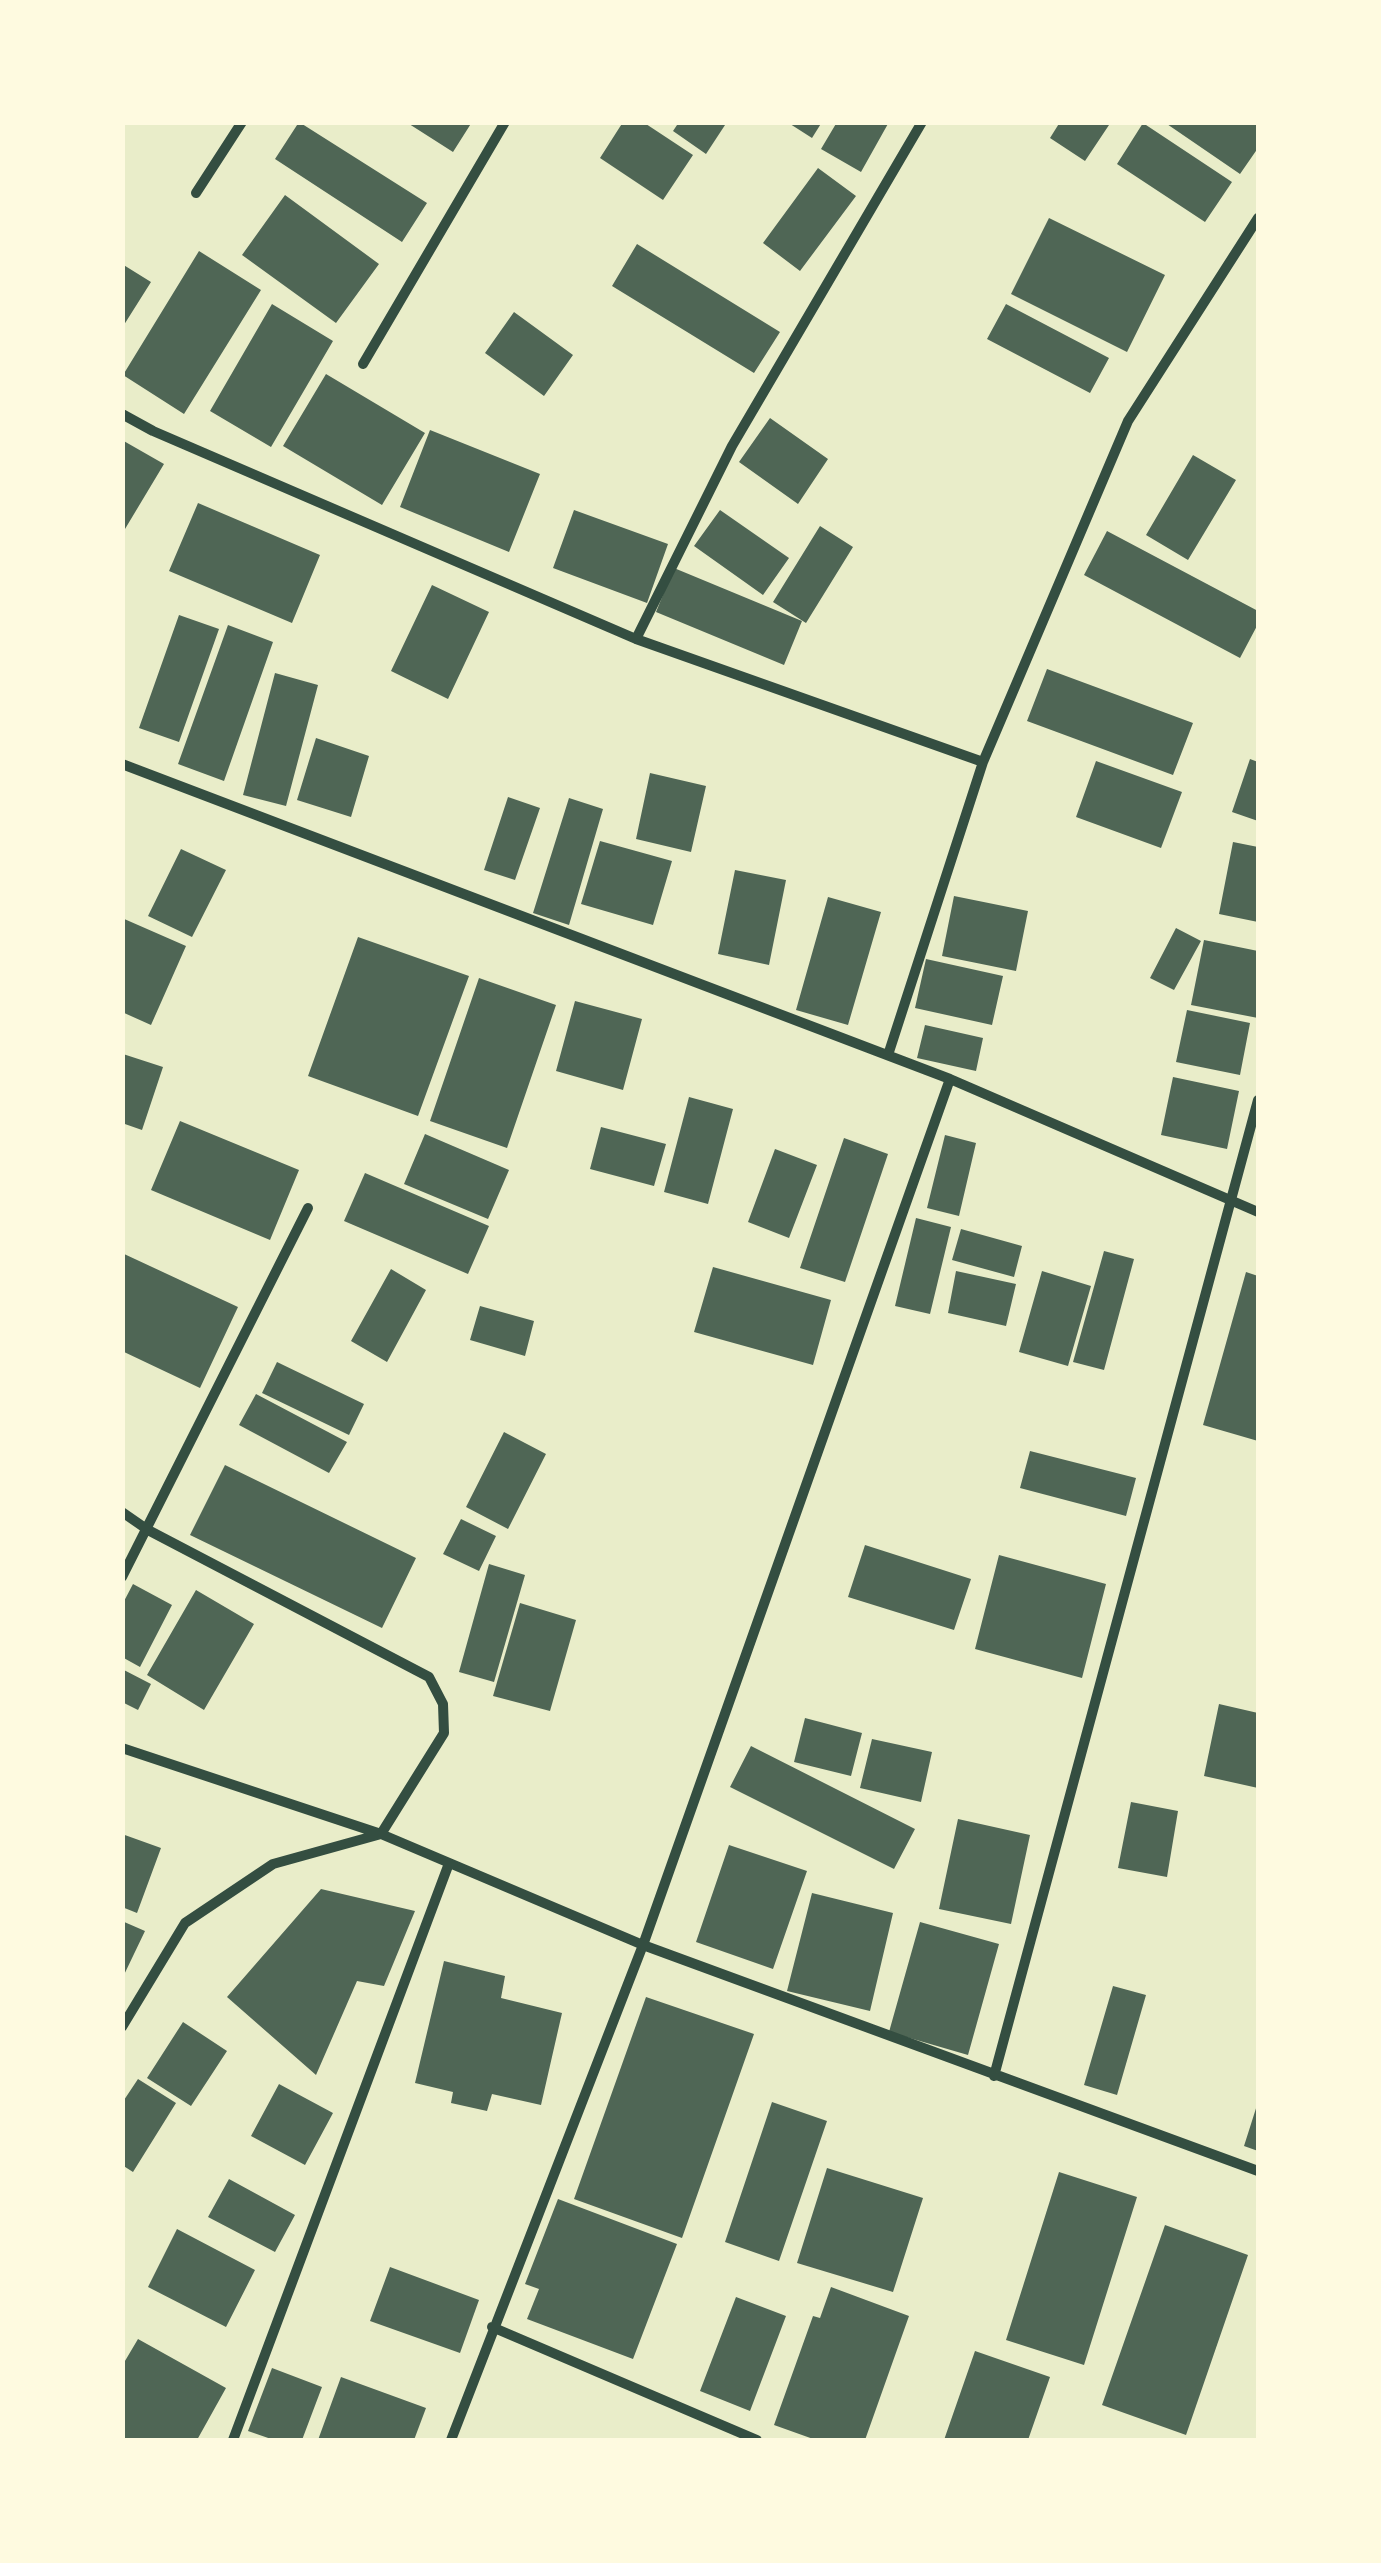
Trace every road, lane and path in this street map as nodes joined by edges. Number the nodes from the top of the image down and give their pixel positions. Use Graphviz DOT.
graph roads {
  1 [pos="242,122"];
  2 [pos="505,122"];
  3 [pos="922,122"];
  4 [pos="196,193"];
  5 [pos="1258,218"];
  6 [pos="363,364"];
  7 [pos="122,414"];
  8 [pos="636,638"];
  9 [pos="982,762"];
  10 [pos="122,764"];
  11 [pos="888,1055"];
  12 [pos="950,1078"];
  13 [pos="1258,1100"];
  14 [pos="1229,1201"];
  15 [pos="308,1208"];
  16 [pos="1258,1212"];
  17 [pos="122,1512"];
  18 [pos="148,1530"];
  19 [pos="122,1577"];
  20 [pos="122,1748"];
  21 [pos="382,1834"];
  22 [pos="448,1866"];
  23 [pos="642,1945"];
  24 [pos="122,2026"];
  25 [pos="994,2076"];
  26 [pos="1258,2171"];
  27 [pos="492,2326"];
  28 [pos="234,2440"];
  29 [pos="450,2440"];
  30 [pos="758,2440"];
  1 -- 4 [label="street"];
  2 -- 6 [label="street"];
  3 -- 8 [label="street"];
  5 -- 9 [label="street"];
  7 -- 8 [label="street"];
  8 -- 9 [label="street"];
  9 -- 11 [label="street"];
  10 -- 11 [label="street"];
  11 -- 12 [label="street"];
  12 -- 14 [label="street"];
  12 -- 23 [label="street"];
  13 -- 14 [label="street"];
  14 -- 16 [label="street"];
  14 -- 25 [label="street"];
  15 -- 18 [label="street"];
  17 -- 18 [label="street"];
  18 -- 19 [label="street"];
  18 -- 21 [label="street"];
  20 -- 21 [label="street"];
  21 -- 22 [label="street"];
  21 -- 24 [label="street"];
  22 -- 23 [label="street"];
  22 -- 28 [label="street"];
  23 -- 25 [label="street"];
  23 -- 27 [label="street"];
  25 -- 26 [label="street"];
  27 -- 29 [label="street"];
  27 -- 30 [label="street"];
}
